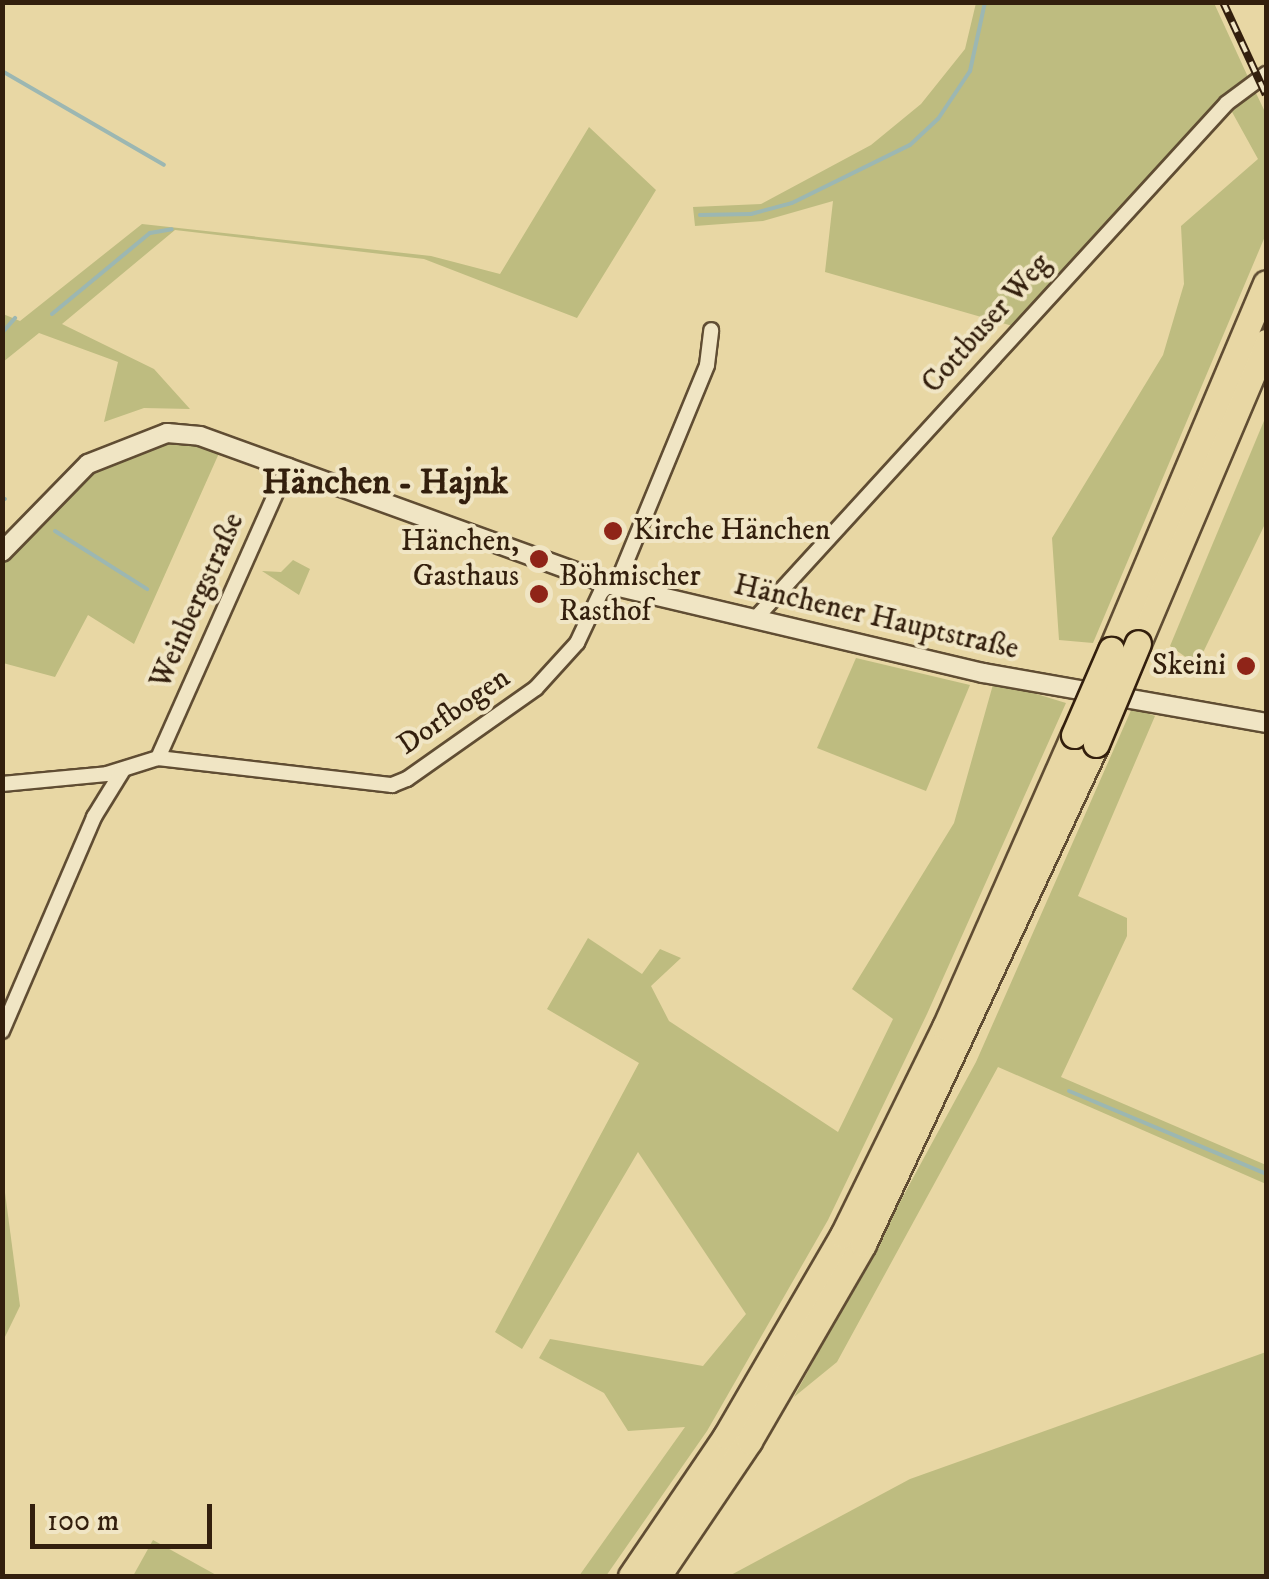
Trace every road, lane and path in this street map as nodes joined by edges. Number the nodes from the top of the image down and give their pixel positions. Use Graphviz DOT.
graph roads {
  1 [pos="1266,74"];
  2 [pos="1266,282"];
  3 [pos="711,330"];
  4 [pos="1266,342"];
  5 [pos="288,466"];
  6 [pos="2,552"];
  7 [pos="611,585"];
  8 [pos="755,619"];
  9 [pos="1266,723"];
  10 [pos="1085,739"];
  11 [pos="158,758"];
  12 [pos="124,770"];
  13 [pos="2,784"];
  14 [pos="2,1031"];
  15 [pos="631,1576"];
  16 [pos="658,1576"];
  1 -- 8 [label="street, Cottbuser Weg"];
  2 -- 10 [label="highway, bridge"];
  3 -- 7 [label="street, Dorfbogen"];
  4 -- 10 [label="highway, bridge"];
  5 -- 6 [label="main road, Hänchener Hauptstraße"];
  5 -- 7 [label="main road, Hänchener Hauptstraße"];
  5 -- 11 [label="street, Weinbergstraße"];
  7 -- 8 [label="main road, Hänchener Hauptstraße"];
  7 -- 11 [label="street, Dorfbogen"];
  8 -- 9 [label="main road, Hänchener Hauptstraße"];
  10 -- 15 [label="highway"];
  10 -- 16 [label="highway"];
  11 -- 12 [label="street, Dorfbogen"];
  12 -- 13 [label="street, Dorfbogen"];
  12 -- 14 [label="street"];
}
